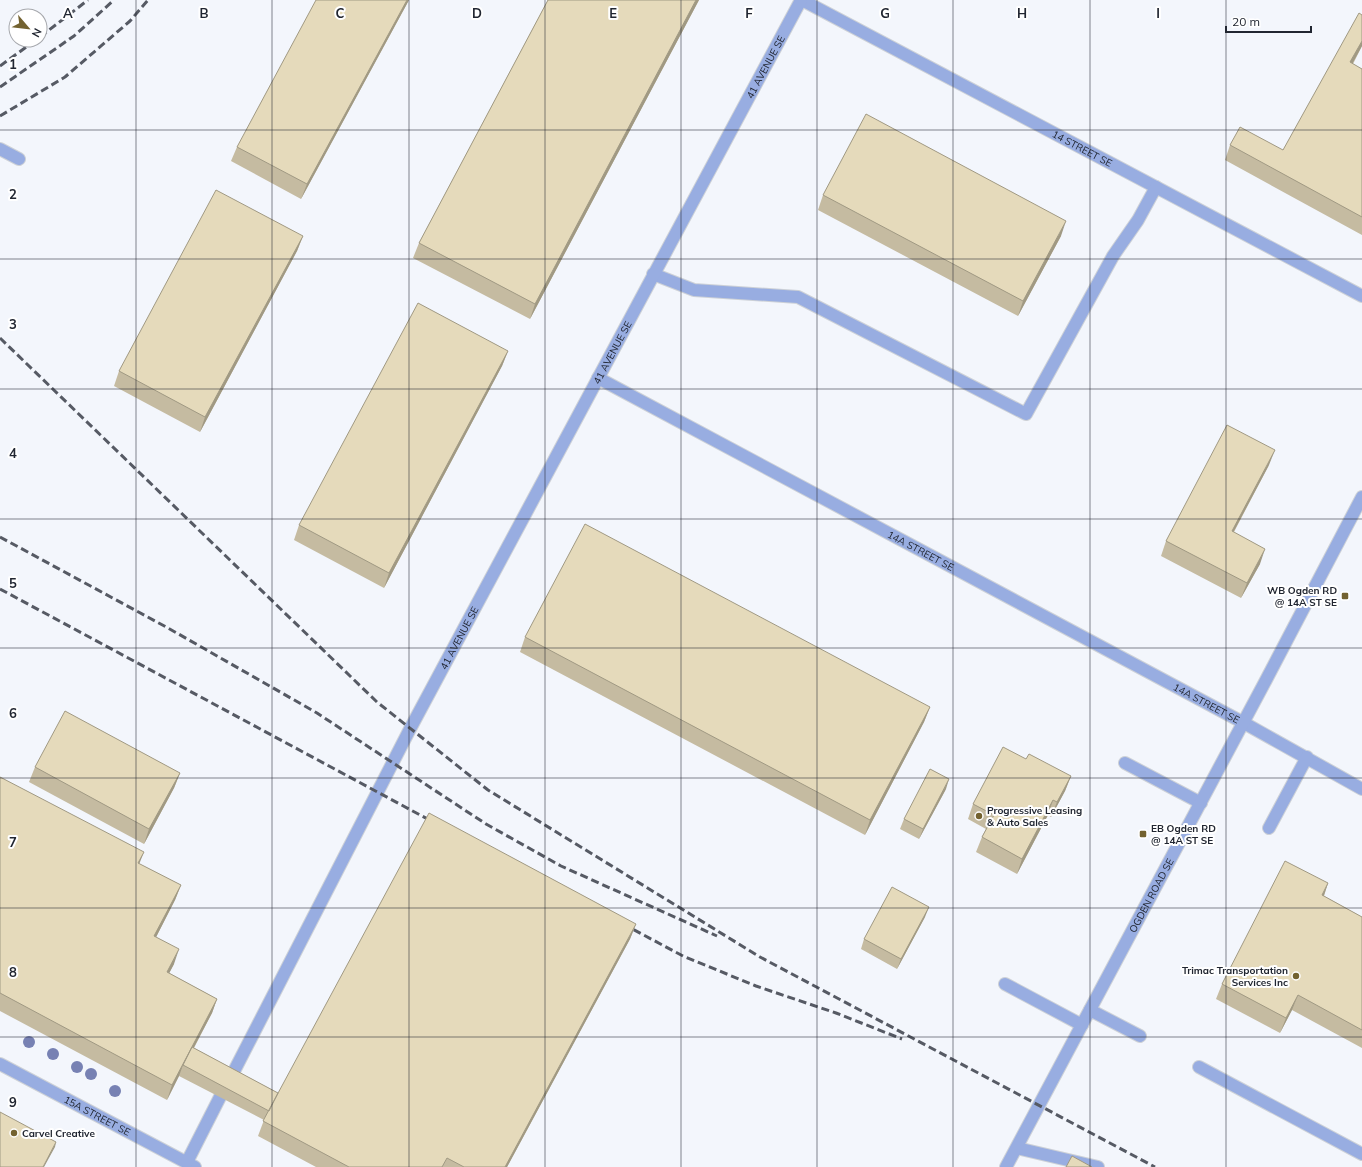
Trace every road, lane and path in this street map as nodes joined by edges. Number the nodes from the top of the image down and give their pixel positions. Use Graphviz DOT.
graph roads {
  1 [pos="801,0"];
  2 [pos="0,149"];
  3 [pos="19,159"];
  4 [pos="1156,187"];
  5 [pos="654,274"];
  6 [pos="1362,296"];
  7 [pos="598,378"];
  8 [pos="1362,497"];
  9 [pos="1244,723"];
  10 [pos="1307,757"];
  11 [pos="1125,763"];
  12 [pos="1362,789"];
  13 [pos="1201,803"];
  14 [pos="1269,828"];
  15 [pos="1005,984"];
  16 [pos="1090,1010"];
  17 [pos="1082,1025"];
  18 [pos="1140,1036"];
  19 [pos="0,1064"];
  20 [pos="1199,1067"];
  21 [pos="230,1079"];
  22 [pos="220,1097"];
  23 [pos="1017,1148"];
  24 [pos="1362,1154"];
  25 [pos="186,1164"];
  26 [pos="1006,1167"];
  27 [pos="1098,1167"];
  1 -- 4 [label="street, 14 STREET SE"];
  1 -- 5 [label="street, 41 AVENUE SE"];
  2 -- 3 [label="street"];
  4 -- 5 [label="street"];
  4 -- 6 [label="street, 14 STREET SE"];
  5 -- 7 [label="street, 41 AVENUE SE"];
  7 -- 9 [label="street, 14A STREET SE"];
  7 -- 21 [label="street, 41 AVENUE SE"];
  8 -- 9 [label="street, OGDEN ROAD SE"];
  9 -- 10 [label="street, 14A STREET SE"];
  9 -- 13 [label="street, OGDEN ROAD SE"];
  10 -- 12 [label="street, 14A STREET SE"];
  10 -- 14 [label="street"];
  11 -- 13 [label="street"];
  13 -- 16 [label="street, OGDEN ROAD SE"];
  15 -- 17 [label="street"];
  16 -- 17 [label="street, OGDEN ROAD SE"];
  16 -- 18 [label="street"];
  17 -- 23 [label="street, OGDEN ROAD SE"];
  19 -- 25 [label="street, 15A STREET SE"];
  20 -- 24 [label="street"];
  22 -- 25 [label="street"];
  23 -- 26 [label="street, OGDEN ROAD SE"];
  23 -- 27 [label="street"];
}
